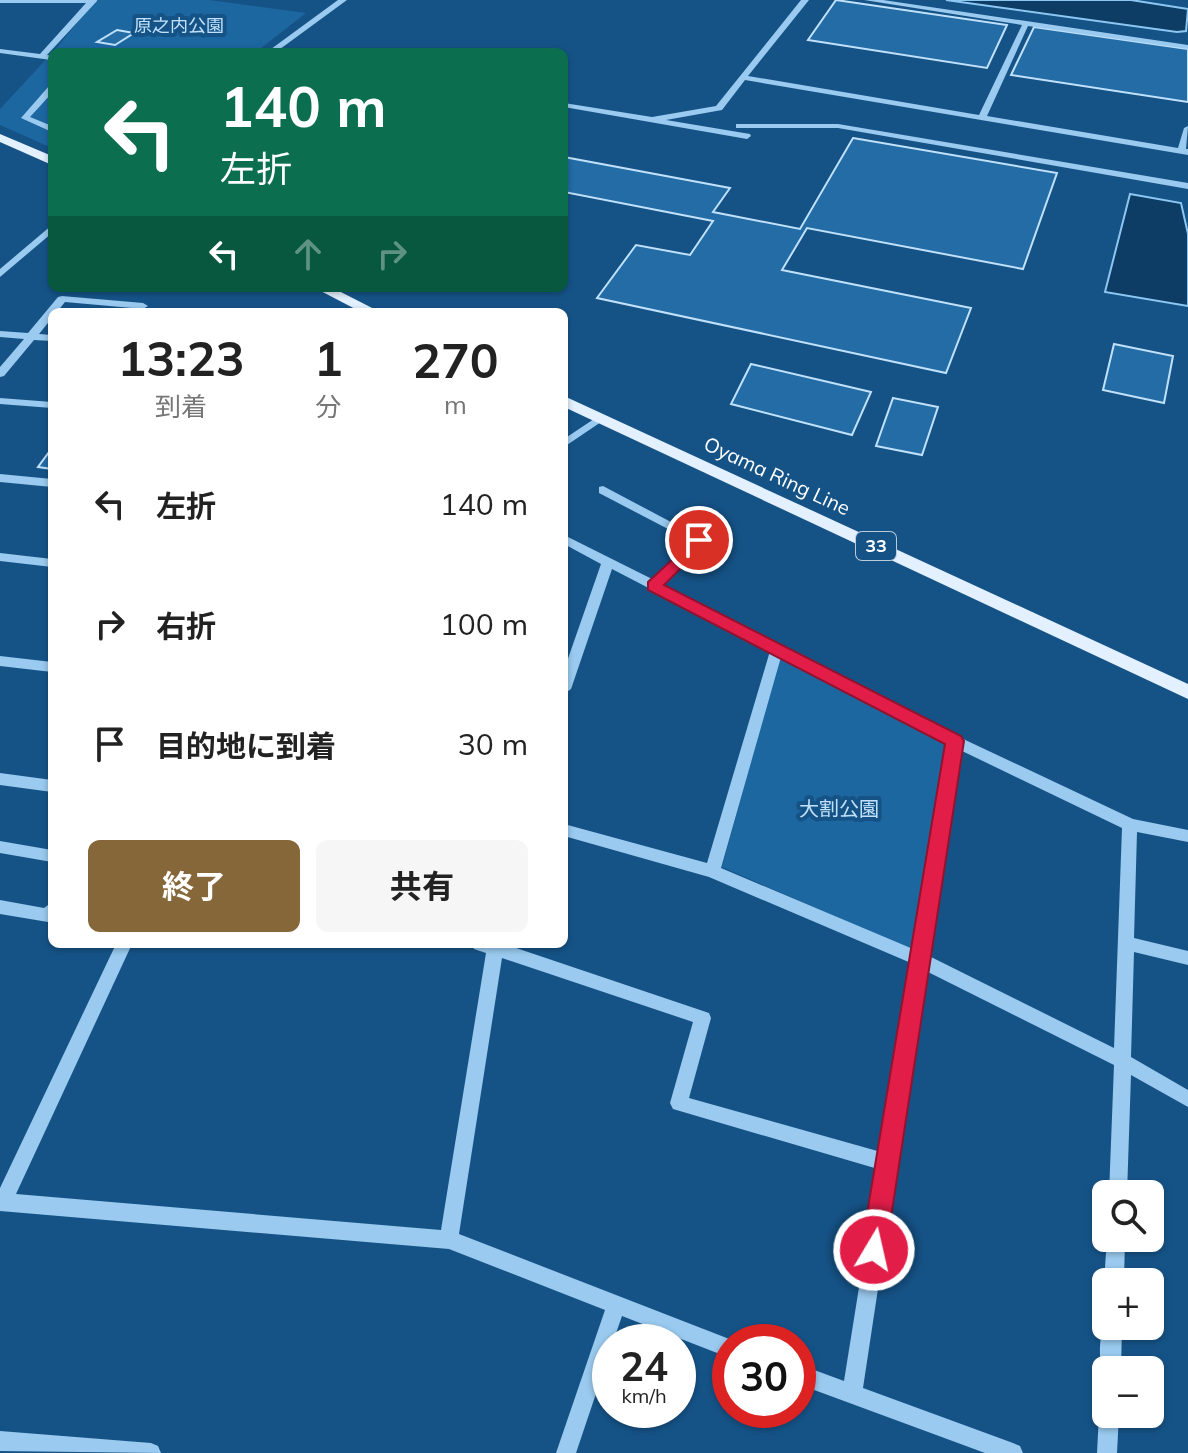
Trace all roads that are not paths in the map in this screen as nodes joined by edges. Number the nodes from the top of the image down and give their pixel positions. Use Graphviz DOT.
graph roads {
  1 [pos="93,0"];
  2 [pos="343,0"];
  3 [pos="805,0"];
  4 [pos="868,0"];
  5 [pos="0,1"];
  6 [pos="1026,23"];
  7 [pos="1188,47"];
  8 [pos="55,48"];
  9 [pos="277,48"];
  10 [pos="0,51"];
  11 [pos="48,57"];
  12 [pos="745,78"];
  13 [pos="48,92"];
  14 [pos="568,106"];
  15 [pos="719,108"];
  16 [pos="982,118"];
  17 [pos="652,120"];
  18 [pos="739,126"];
  19 [pos="48,127"];
  20 [pos="1188,128"];
  21 [pos="0,138"];
  22 [pos="1185,152"];
  23 [pos="48,159"];
  24 [pos="1188,186"];
  25 [pos="48,232"];
  26 [pos="0,274"];
  27 [pos="327,292"];
  28 [pos="143,306"];
  29 [pos="348,307"];
  30 [pos="55,308"];
  31 [pos="48,317"];
  32 [pos="0,334"];
  33 [pos="33,337"];
  34 [pos="48,338"];
  35 [pos="0,374"];
  36 [pos="0,401"];
  37 [pos="568,403"];
  38 [pos="48,405"];
  39 [pos="600,418"];
  40 [pos="568,441"];
  41 [pos="0,478"];
  42 [pos="48,483"];
  43 [pos="603,490"];
  44 [pos="568,541"];
  45 [pos="0,557"];
  46 [pos="608,562"];
  47 [pos="48,563"];
  48 [pos="653,586"];
  49 [pos="777,649"];
  50 [pos="0,661"];
  51 [pos="48,667"];
  52 [pos="568,669"];
  53 [pos="1188,692"];
  54 [pos="954,741"];
  55 [pos="0,779"];
  56 [pos="48,785"];
  57 [pos="1130,825"];
  58 [pos="568,831"];
  59 [pos="1188,836"];
  60 [pos="0,847"];
  61 [pos="48,855"];
  62 [pos="712,871"];
  63 [pos="0,907"];
  64 [pos="48,915"];
  65 [pos="1127,943"];
  66 [pos="122,948"];
  67 [pos="491,948"];
  68 [pos="500,948"];
  69 [pos="1188,958"];
  70 [pos="919,959"];
  71 [pos="1123,1061"];
  72 [pos="1188,1099"];
  73 [pos="887,1163"];
  74 [pos="1119,1180"];
  75 [pos="1,1202"];
  76 [pos="449,1240"];
  77 [pos="616,1305"];
  78 [pos="712,1341"];
  79 [pos="816,1381"];
  80 [pos="852,1394"];
  81 [pos="1108,1428"];
  82 [pos="0,1441"];
  83 [pos="151,1453"];
  84 [pos="566,1453"];
  85 [pos="1013,1453"];
  86 [pos="1107,1453"];
  1 -- 5 [label="street"];
  1 -- 8 [label="street"];
  2 -- 9 [label="street"];
  3 -- 12 [label="street"];
  4 -- 6 [label="street"];
  6 -- 7 [label="street"];
  6 -- 16 [label="street"];
  10 -- 11 [label="street"];
  12 -- 15 [label="street"];
  12 -- 16 [label="street"];
  13 -- 19 [label="street"];
  14 -- 17 [label="street"];
  15 -- 17 [label="street"];
  15 -- 18 [label="street"];
  16 -- 22 [label="street"];
  17 -- 18 [label="street"];
  18 -- 24 [label="street"];
  20 -- 22 [label="street"];
  21 -- 23 [label="main road"];
  25 -- 26 [label="street"];
  27 -- 29 [label="main road"];
  28 -- 30 [label="street"];
  31 -- 33 [label="street"];
  32 -- 33 [label="street"];
  33 -- 34 [label="street"];
  33 -- 35 [label="street"];
  36 -- 38 [label="street"];
  37 -- 39 [label="main road, Oyama Ring Line / 33"];
  39 -- 40 [label="street"];
  39 -- 53 [label="main road, Oyama Ring Line / 33"];
  41 -- 42 [label="street"];
  43 -- 48 [label="street"];
  44 -- 46 [label="street"];
  45 -- 47 [label="street"];
  46 -- 48 [label="street"];
  46 -- 52 [label="street"];
  48 -- 49 [label="street"];
  49 -- 54 [label="street"];
  49 -- 62 [label="street"];
  50 -- 51 [label="street"];
  54 -- 57 [label="street"];
  54 -- 70 [label="street"];
  55 -- 56 [label="street"];
  57 -- 59 [label="street"];
  57 -- 65 [label="street"];
  58 -- 62 [label="street"];
  60 -- 61 [label="street"];
  62 -- 70 [label="street"];
  63 -- 64 [label="street"];
  65 -- 69 [label="street"];
  65 -- 71 [label="street"];
  66 -- 75 [label="street"];
  67 -- 76 [label="street"];
  68 -- 73 [label="street"];
  70 -- 71 [label="street"];
  70 -- 73 [label="street"];
  71 -- 72 [label="street"];
  71 -- 74 [label="street"];
  73 -- 80 [label="street"];
  75 -- 76 [label="street"];
  76 -- 77 [label="street"];
  77 -- 78 [label="street"];
  77 -- 84 [label="street"];
  79 -- 80 [label="street"];
  80 -- 85 [label="street"];
  81 -- 86 [label="street"];
  82 -- 83 [label="street"];
}
